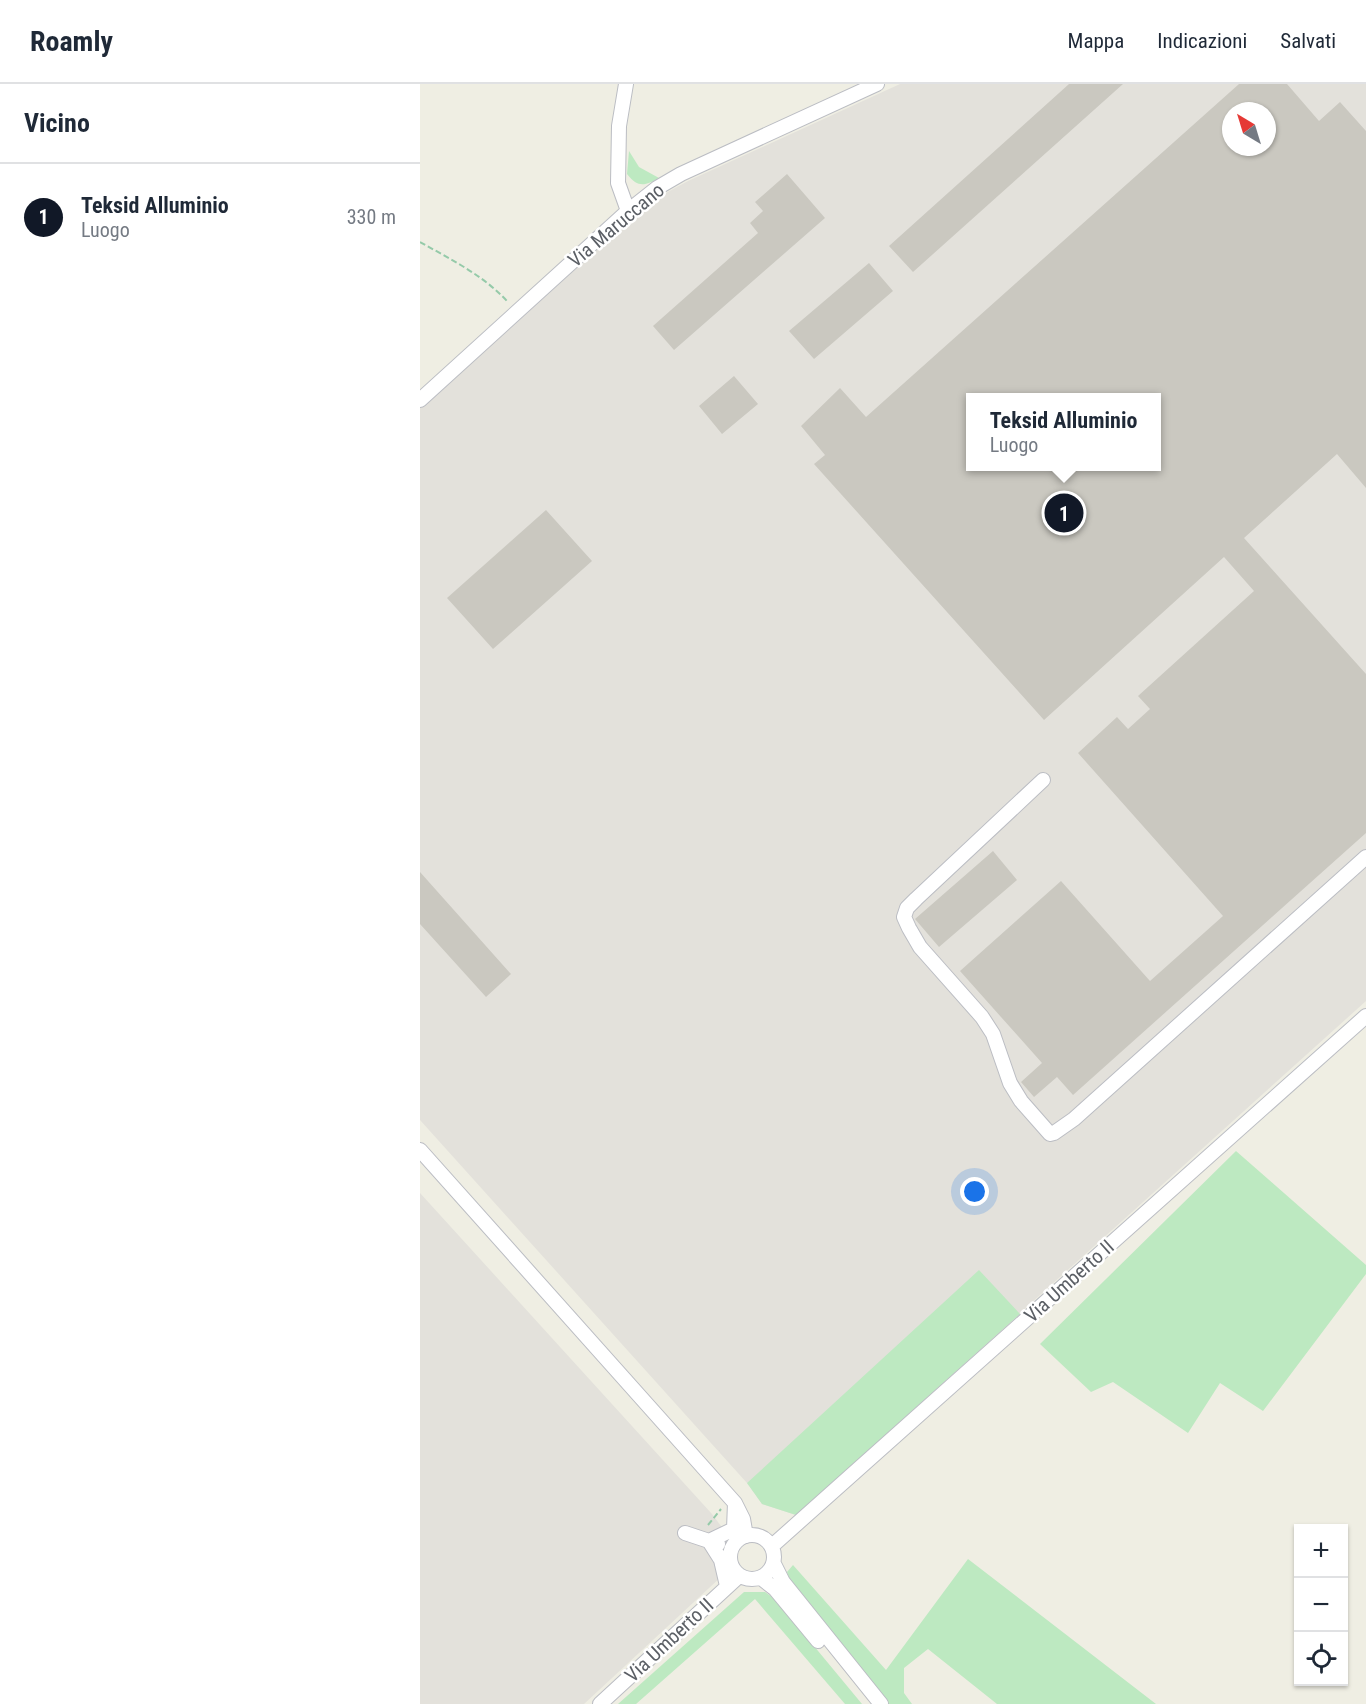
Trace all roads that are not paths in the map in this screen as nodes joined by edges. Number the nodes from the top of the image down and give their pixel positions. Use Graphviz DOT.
graph roads {
  1 [pos="626,84"];
  2 [pos="877,84"];
  3 [pos="627,211"];
  4 [pos="420,400"];
  5 [pos="1043,780"];
  6 [pos="1366,856"];
  7 [pos="1366,1016"];
  8 [pos="420,1150"];
  9 [pos="730,1504"];
  10 [pos="685,1533"];
  11 [pos="746,1536"];
  12 [pos="706,1540"];
  13 [pos="772,1546"];
  14 [pos="731,1548"];
  15 [pos="774,1564"];
  16 [pos="739,1576"];
  17 [pos="761,1578"];
  18 [pos="727,1586"];
  19 [pos="600,1704"];
  20 [pos="869,1704"];
  21 [pos="881,1704"];
  1 -- 3 [label="street"];
  2 -- 3 [label="street, Via Maruccano"];
  3 -- 4 [label="street, Via Maruccano"];
  5 -- 6 [label="street"];
  7 -- 13 [label="street, Via Umberto II"];
  8 -- 9 [label="street"];
  9 -- 11 [label="street"];
  9 -- 12 [label="street"];
  10 -- 12 [label="street"];
  11 -- 13 [label="street"];
  11 -- 14 [label="street"];
  12 -- 14 [label="street"];
  12 -- 18 [label="street"];
  13 -- 15 [label="street"];
  14 -- 16 [label="street"];
  15 -- 17 [label="street"];
  15 -- 21 [label="street"];
  16 -- 17 [label="street"];
  16 -- 18 [label="street, Via Umberto II"];
  17 -- 20 [label="street"];
  18 -- 19 [label="street, Via Umberto II"];
}
